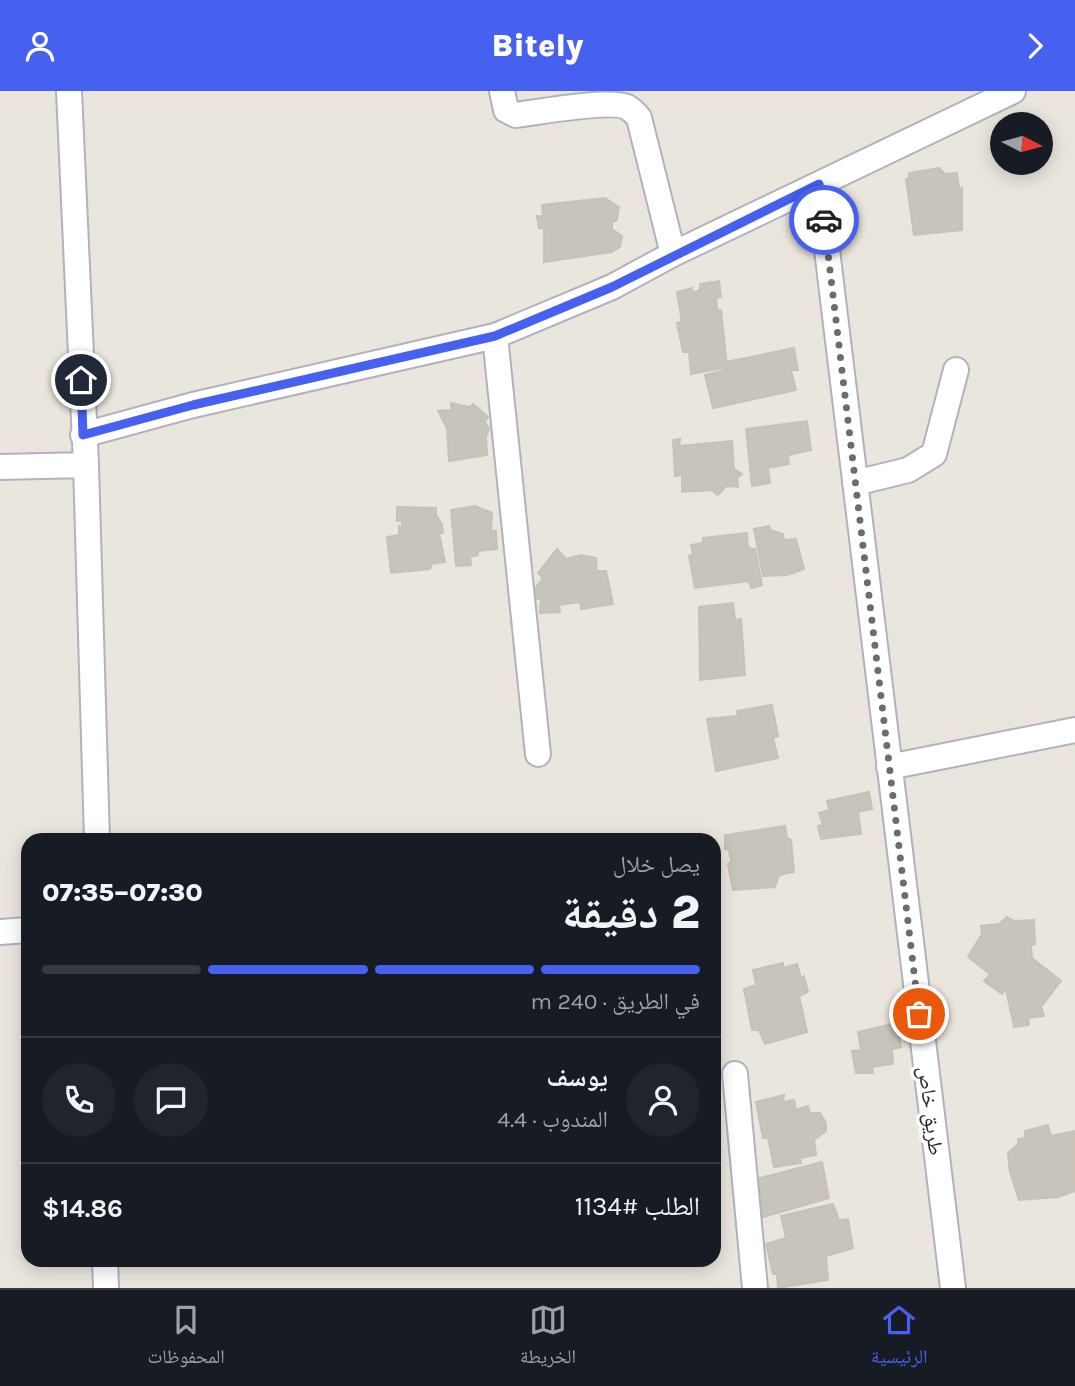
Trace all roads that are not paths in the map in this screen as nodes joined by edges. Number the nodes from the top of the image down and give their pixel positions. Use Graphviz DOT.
graph roads {
  1 [pos="69,91"];
  2 [pos="502,91"];
  3 [pos="1013,91"];
  4 [pos="819,184"];
  5 [pos="673,254"];
  6 [pos="495,336"];
  7 [pos="956,370"];
  8 [pos="83,435"];
  9 [pos="86,465"];
  10 [pos="0,467"];
  11 [pos="855,483"];
  12 [pos="1075,730"];
  13 [pos="538,754"];
  14 [pos="889,767"];
  15 [pos="97,833"];
  16 [pos="21,930"];
  17 [pos="0,932"];
  18 [pos="735,1074"];
  19 [pos="105,1267"];
  20 [pos="106,1288"];
  21 [pos="755,1288"];
  22 [pos="953,1288"];
  1 -- 8 [label="street"];
  2 -- 5 [label="street"];
  3 -- 4 [label="street"];
  4 -- 5 [label="street"];
  4 -- 11 [label="street, طريق خاص"];
  5 -- 6 [label="street"];
  6 -- 8 [label="street"];
  6 -- 13 [label="street"];
  7 -- 11 [label="street"];
  8 -- 9 [label="street"];
  9 -- 10 [label="street"];
  9 -- 15 [label="street"];
  11 -- 14 [label="street, طريق خاص"];
  12 -- 14 [label="street"];
  14 -- 22 [label="street, طريق خاص"];
  16 -- 17 [label="street"];
  18 -- 21 [label="street"];
  19 -- 20 [label="street"];
}
